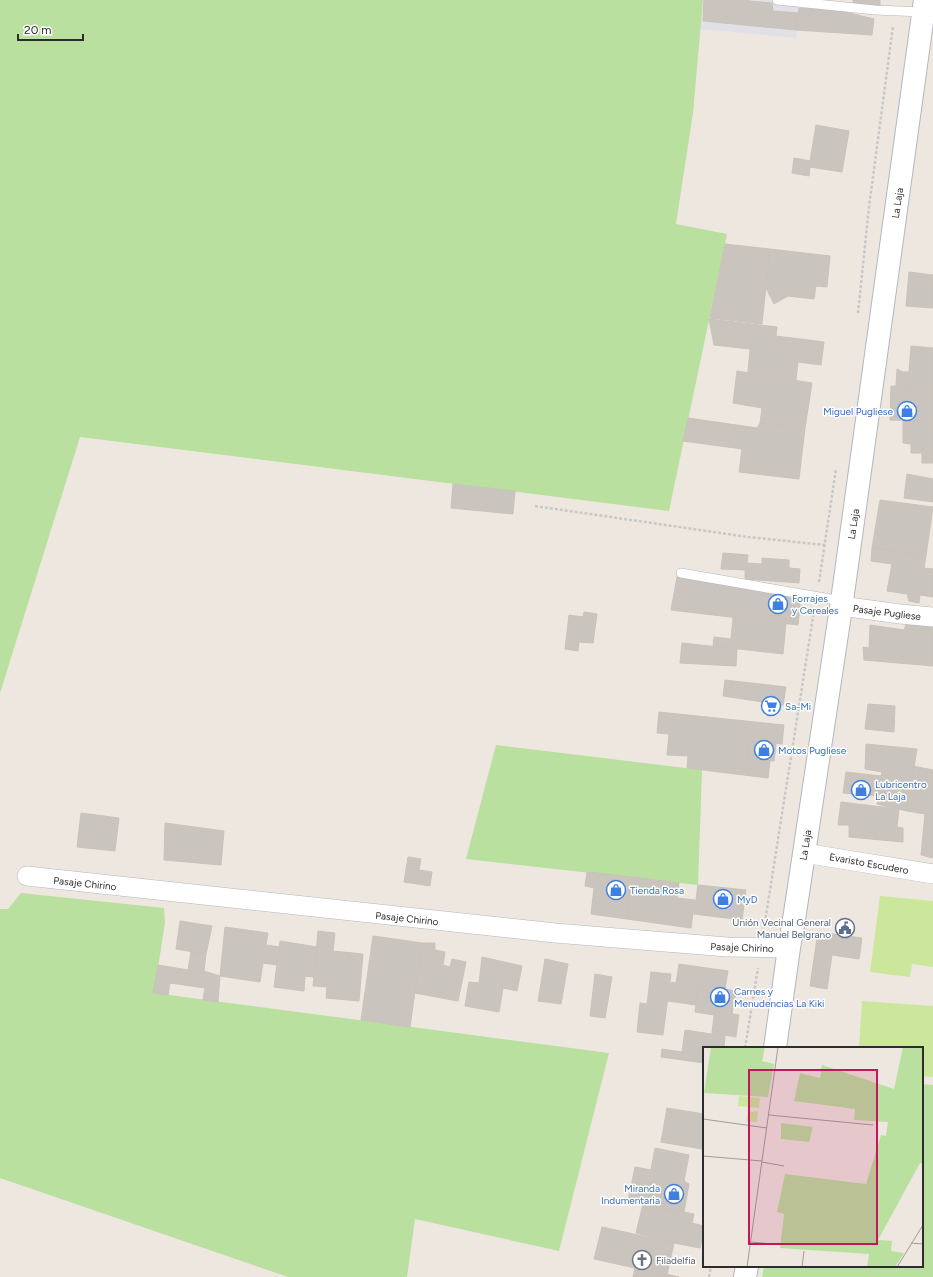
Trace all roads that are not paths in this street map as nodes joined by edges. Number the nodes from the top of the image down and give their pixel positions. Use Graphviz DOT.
graph roads {
  1 [pos="777,0"];
  2 [pos="924,6"];
  3 [pos="681,573"];
  4 [pos="842,603"];
  5 [pos="933,617"];
  6 [pos="804,853"];
  7 [pos="933,874"];
  8 [pos="27,876"];
  9 [pos="789,948"];
  10 [pos="775,1047"];
  11 [pos="747,1267"];
  12 [pos="745,1277"];
  1 -- 2 [label="lane"];
  2 -- 4 [label="main road, La Laja"];
  3 -- 4 [label="lane"];
  4 -- 5 [label="street, Pasaje Pugliese"];
  4 -- 6 [label="main road, La Laja"];
  6 -- 7 [label="street, Evaristo Escudero"];
  6 -- 9 [label="main road, La Laja"];
  8 -- 9 [label="street, Pasaje Chirino"];
  9 -- 10 [label="main road, La Laja"];
  11 -- 12 [label="main road"];
}
